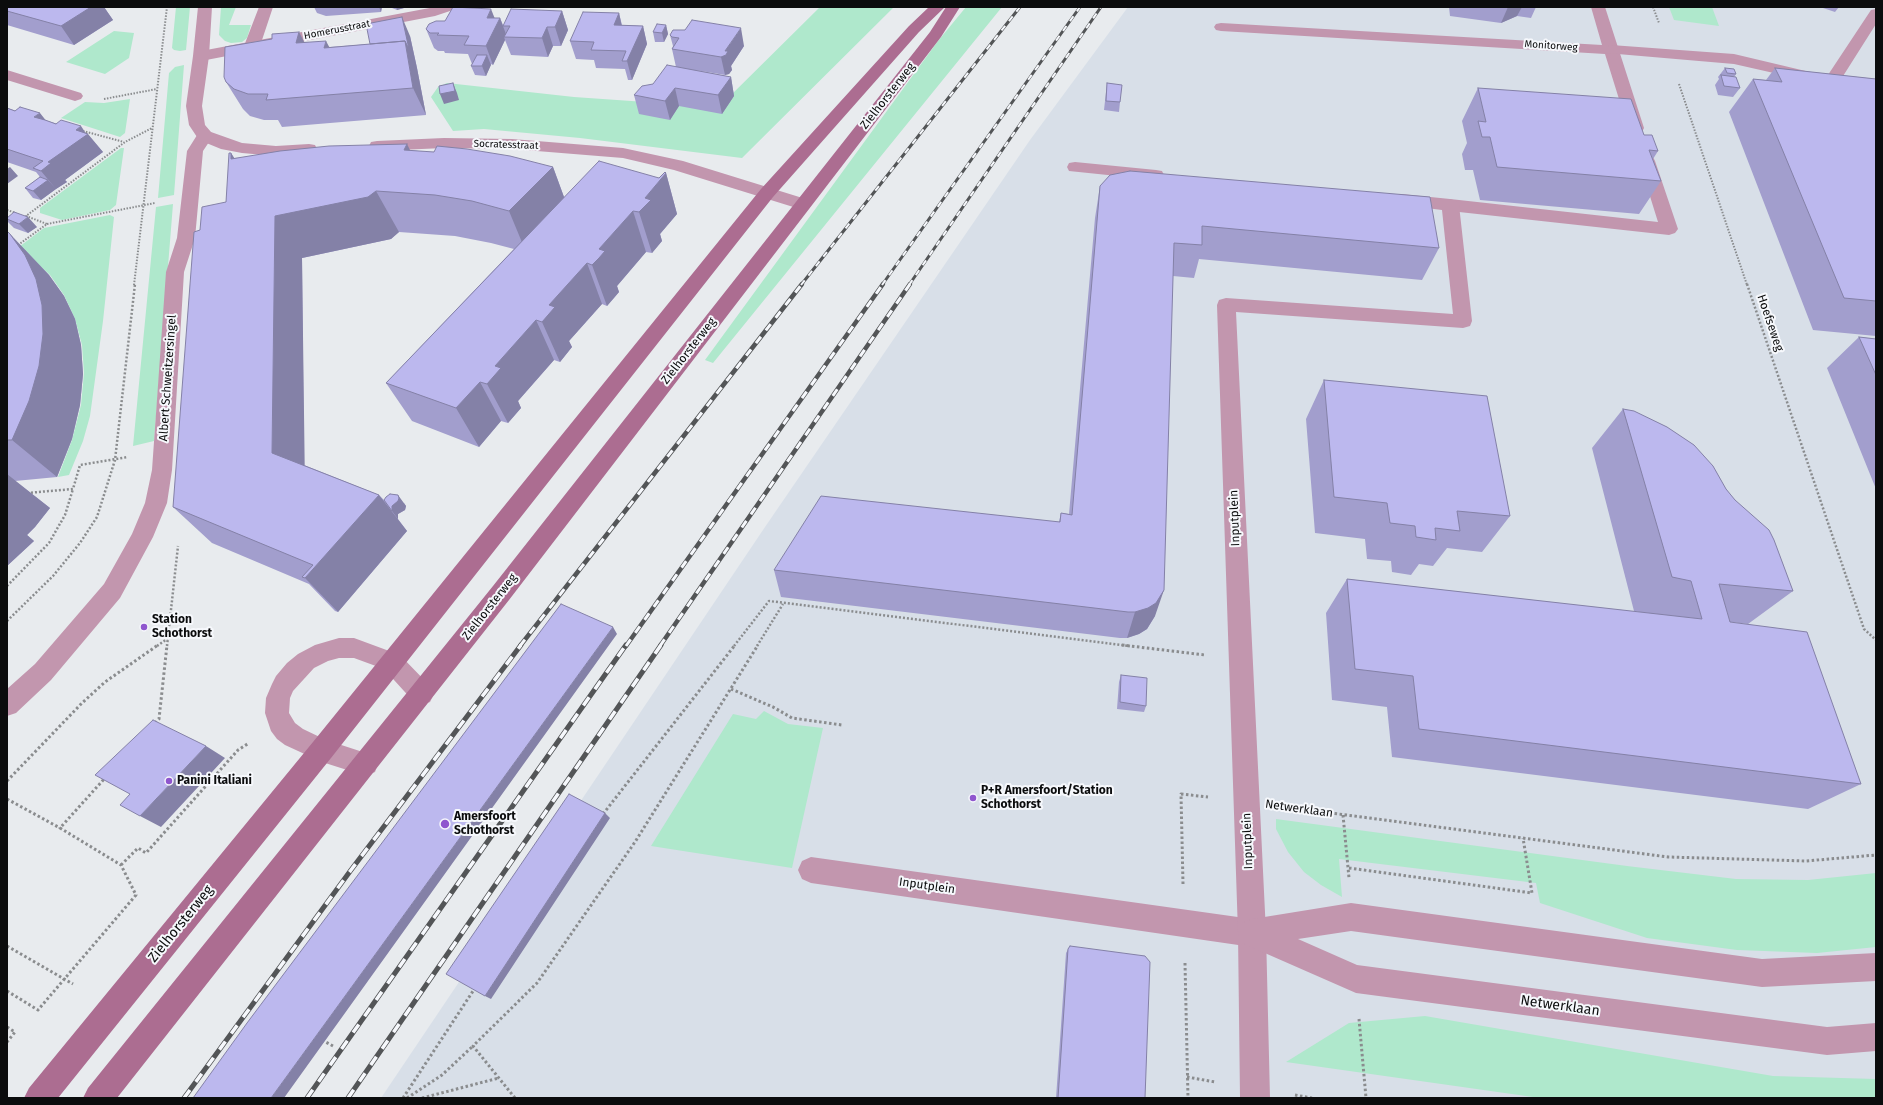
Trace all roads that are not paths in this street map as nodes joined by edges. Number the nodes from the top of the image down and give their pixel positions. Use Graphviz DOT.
graph roads {
  1 [pos="204,7"];
  2 [pos="266,7"];
  3 [pos="448,7"];
  4 [pos="938,7"];
  5 [pos="952,7"];
  6 [pos="1598,7"];
  7 [pos="1876,13"];
  8 [pos="1221,27"];
  9 [pos="252,46"];
  10 [pos="1611,50"];
  11 [pos="202,56"];
  12 [pos="7,75"];
  13 [pos="75,96"];
  14 [pos="204,136"];
  15 [pos="364,147"];
  16 [pos="324,149"];
  17 [pos="1075,167"];
  18 [pos="1169,176"];
  19 [pos="767,193"];
  20 [pos="1387,199"];
  21 [pos="803,204"];
  22 [pos="1450,205"];
  23 [pos="392,662"];
  24 [pos="422,694"];
  25 [pos="7,705"];
  26 [pos="322,750"];
  27 [pos="366,764"];
  28 [pos="812,870"];
  29 [pos="1252,933"];
  30 [pos="1876,967"];
  31 [pos="1876,1037"];
  32 [pos="39,1098"];
  33 [pos="98,1098"];
  34 [pos="1255,1098"];
  1 -- 11 [label="street"];
  2 -- 9 [label="street"];
  3 -- 9 [label="street, Homerusstraat"];
  4 -- 19 [label="main road, Zielhorsterweg"];
  5 -- 21 [label="main road, Zielhorsterweg"];
  6 -- 10 [label="street"];
  7 -- 10 [label="street, Monitorweg"];
  8 -- 10 [label="street, Monitorweg"];
  9 -- 11 [label="street, Homerusstraat"];
  10 -- 22 [label="street"];
  11 -- 14 [label="street"];
  12 -- 13 [label="street"];
  14 -- 16 [label="street"];
  14 -- 25 [label="street, Albert Schweitzersingel"];
  15 -- 19 [label="street, Socratesstraat"];
  17 -- 18 [label="street"];
  19 -- 21 [label="street, Socratesstraat"];
  19 -- 23 [label="main road, Zielhorsterweg"];
  20 -- 22 [label="street"];
  21 -- 24 [label="main road, Zielhorsterweg"];
  22 -- 29 [label="street, Inputplein"];
  23 -- 24 [label="street"];
  23 -- 26 [label="main road, Zielhorsterweg"];
  23 -- 26 [label="street"];
  24 -- 27 [label="main road, Zielhorsterweg"];
  26 -- 27 [label="street"];
  26 -- 32 [label="main road, Zielhorsterweg"];
  27 -- 33 [label="main road, Zielhorsterweg"];
  28 -- 29 [label="street, Inputplein"];
  29 -- 30 [label="street"];
  29 -- 31 [label="street, Netwerklaan"];
  29 -- 34 [label="street"];
}
